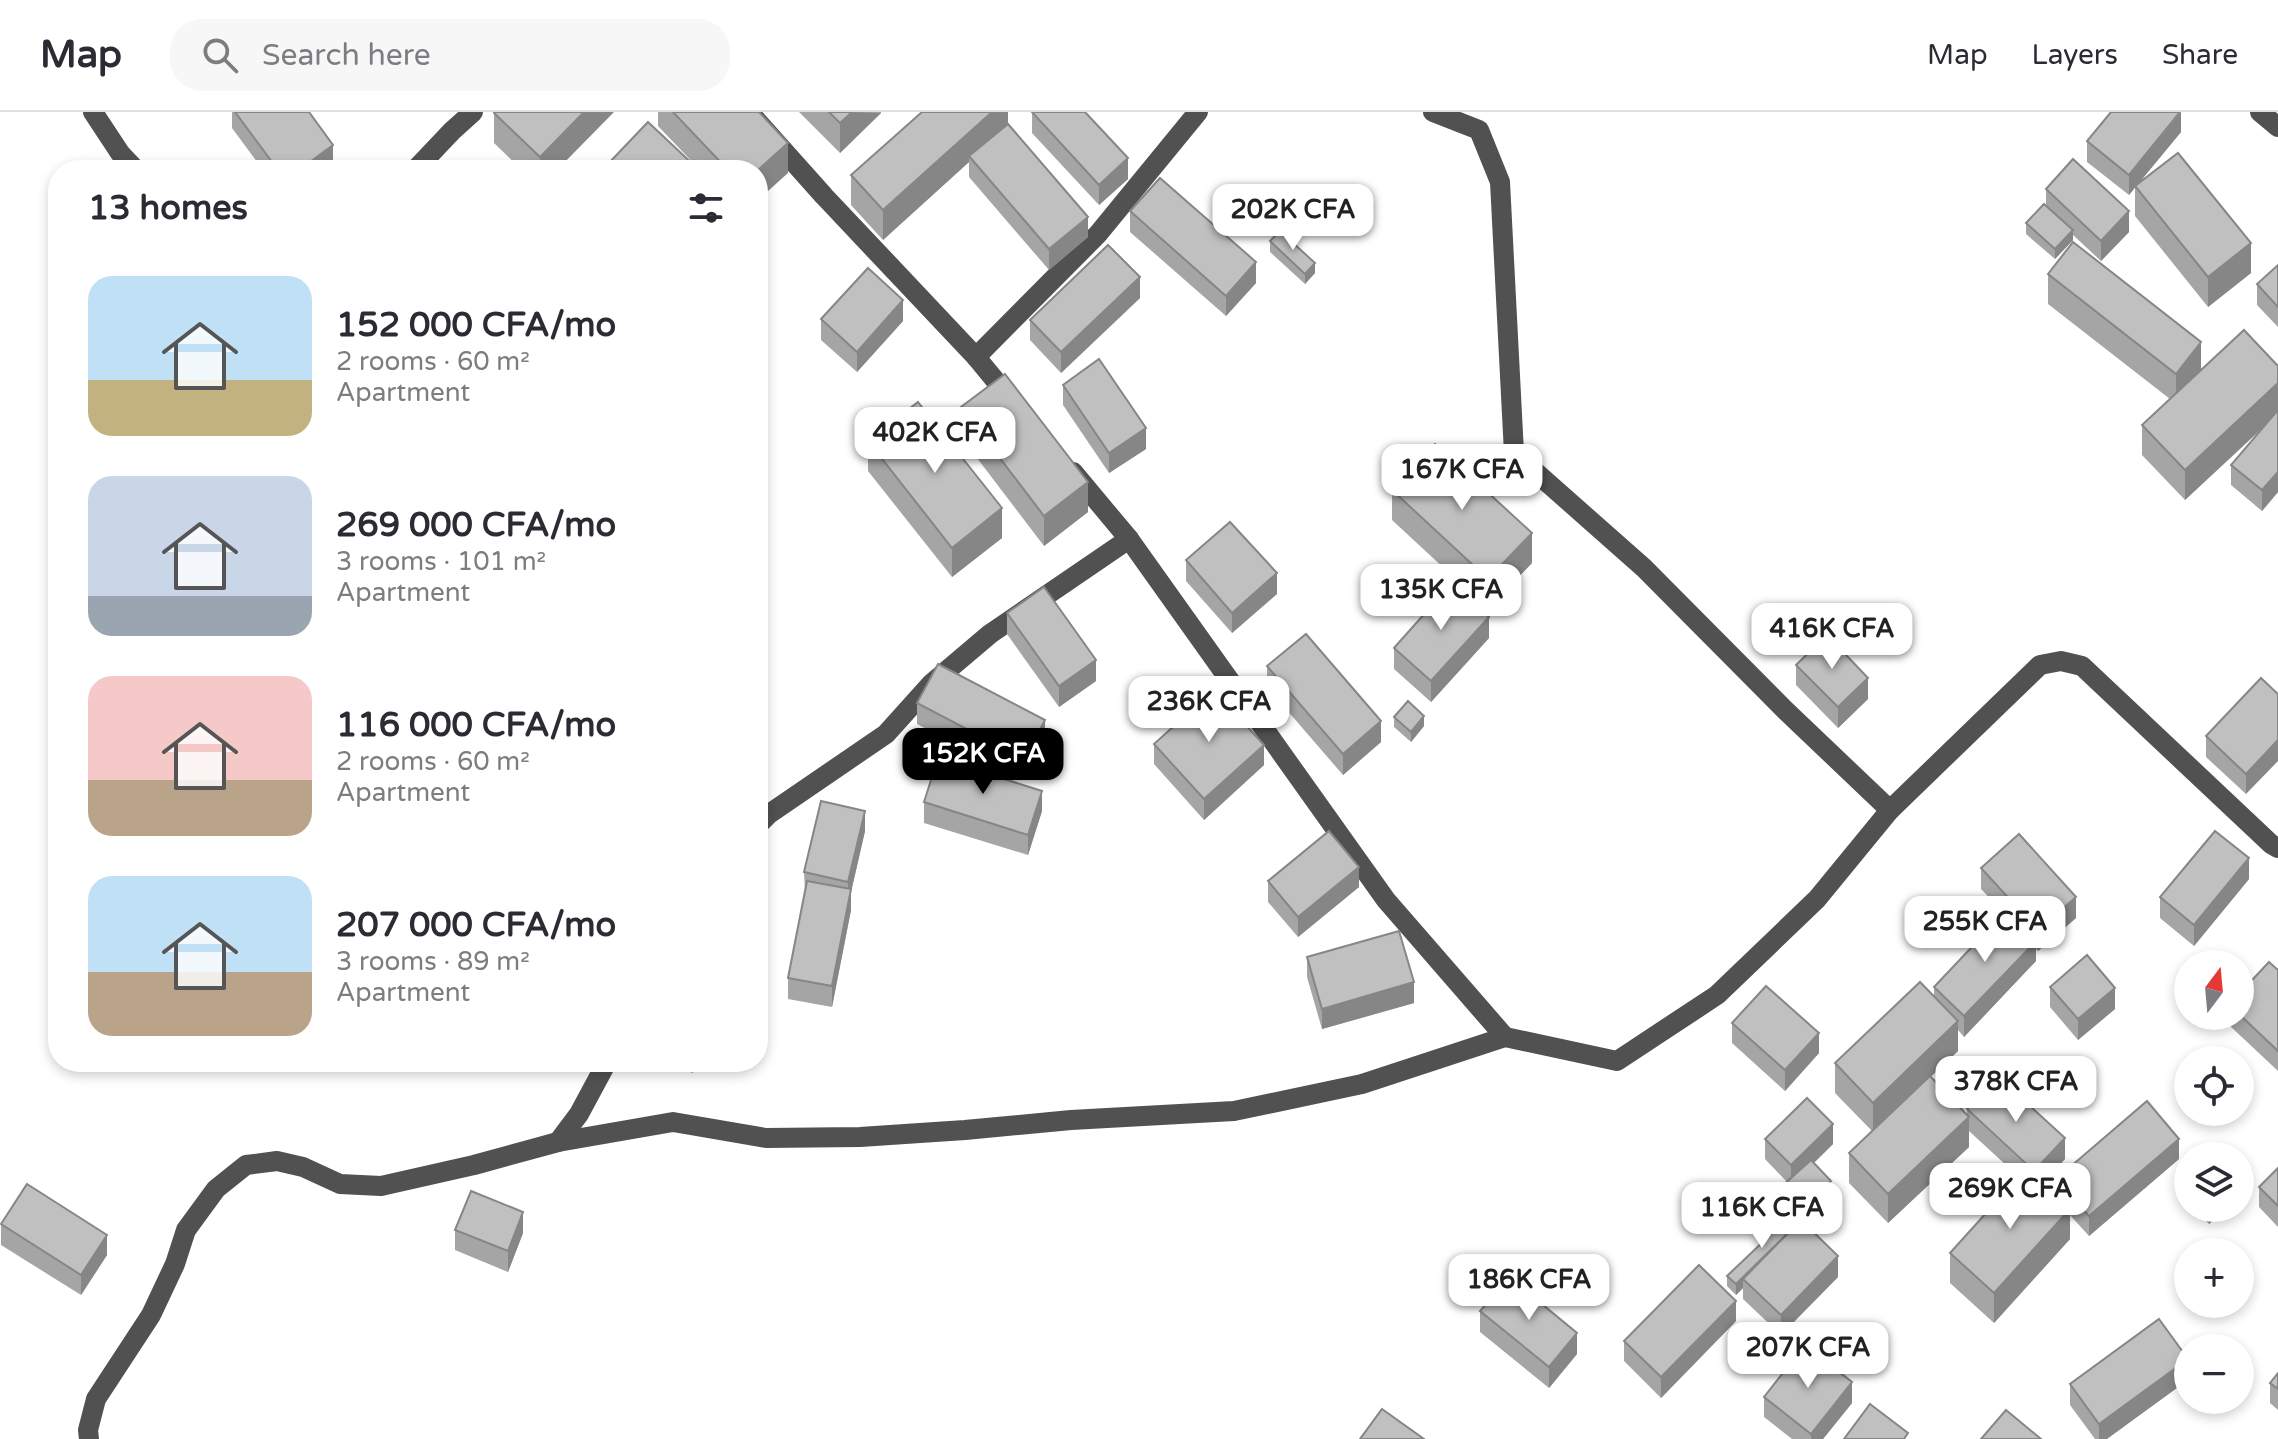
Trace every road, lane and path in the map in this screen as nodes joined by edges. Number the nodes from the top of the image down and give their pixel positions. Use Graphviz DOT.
graph roads {
  1 [pos="93,112"];
  2 [pos="473,112"];
  3 [pos="749,112"];
  4 [pos="1198,112"];
  5 [pos="1433,112"];
  6 [pos="2260,112"];
  7 [pos="2278,127"];
  8 [pos="127,160"];
  9 [pos="424,160"];
  10 [pos="976,357"];
  11 [pos="1027,418"];
  12 [pos="1057,454"];
  13 [pos="1129,539"];
  14 [pos="1890,810"];
  15 [pos="768,815"];
  16 [pos="2278,848"];
  17 [pos="1505,1037"];
  18 [pos="602,1072"];
  19 [pos="558,1142"];
  20 [pos="89,1439"];
  1 -- 8 [label="street"];
  2 -- 9 [label="street"];
  3 -- 10 [label="street"];
  4 -- 10 [label="street"];
  5 -- 14 [label="street"];
  6 -- 7 [label="street"];
  10 -- 11 [label="street"];
  12 -- 13 [label="street"];
  13 -- 15 [label="street"];
  13 -- 17 [label="street"];
  14 -- 16 [label="street"];
  14 -- 17 [label="street"];
  17 -- 19 [label="street"];
  18 -- 19 [label="street"];
  19 -- 20 [label="street"];
}
